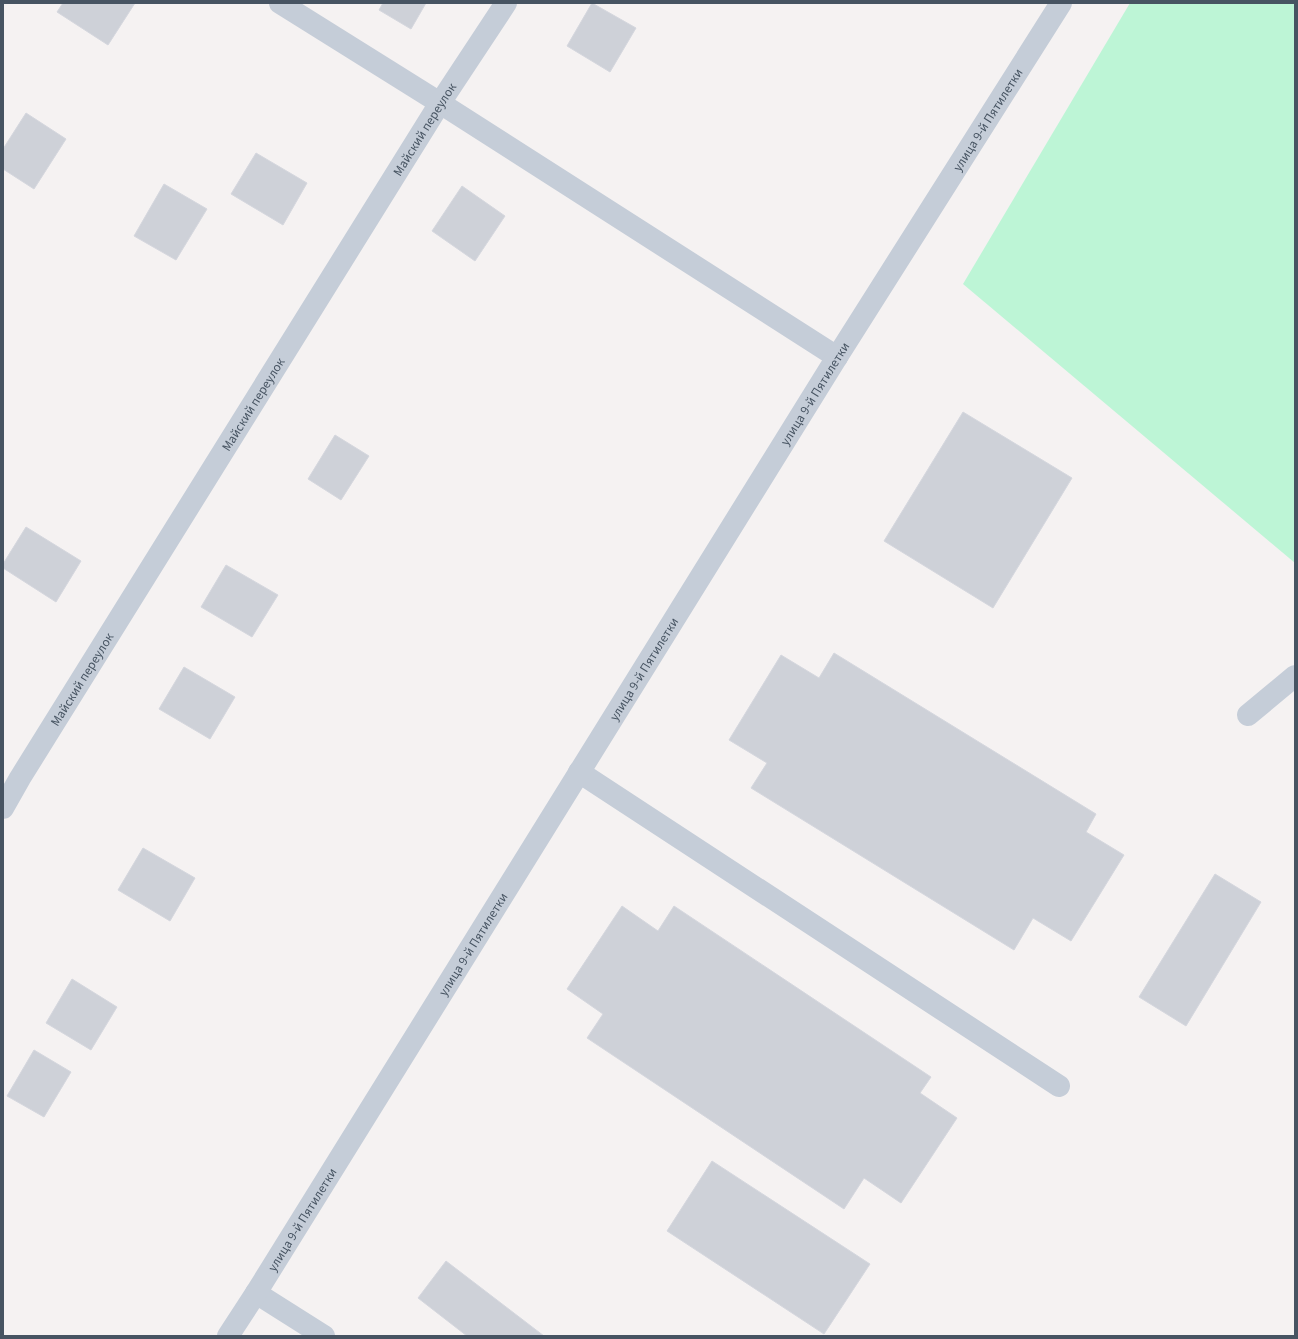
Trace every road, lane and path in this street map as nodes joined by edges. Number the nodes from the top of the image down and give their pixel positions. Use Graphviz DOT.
graph roads {
  1 [pos="280,3"];
  2 [pos="506,3"];
  3 [pos="1061,3"];
  4 [pos="440,103"];
  5 [pos="837,357"];
  6 [pos="1295,676"];
  7 [pos="1248,715"];
  8 [pos="579,772"];
  9 [pos="11,780"];
  10 [pos="3,808"];
  11 [pos="1058,1086"];
  12 [pos="256,1293"];
  13 [pos="228,1336"];
  14 [pos="324,1336"];
  1 -- 4 [label="street"];
  2 -- 4 [label="street, Майский переулок"];
  3 -- 5 [label="street, улица 9-й Пятилетки"];
  4 -- 5 [label="street"];
  4 -- 9 [label="street, Майский переулок"];
  5 -- 8 [label="street, улица 9-й Пятилетки"];
  6 -- 7 [label="street"];
  8 -- 11 [label="street"];
  8 -- 12 [label="street, улица 9-й Пятилетки"];
  9 -- 10 [label="street, Майский переулок"];
  12 -- 13 [label="street, улица 9-й Пятилетки"];
  12 -- 14 [label="street"];
}
